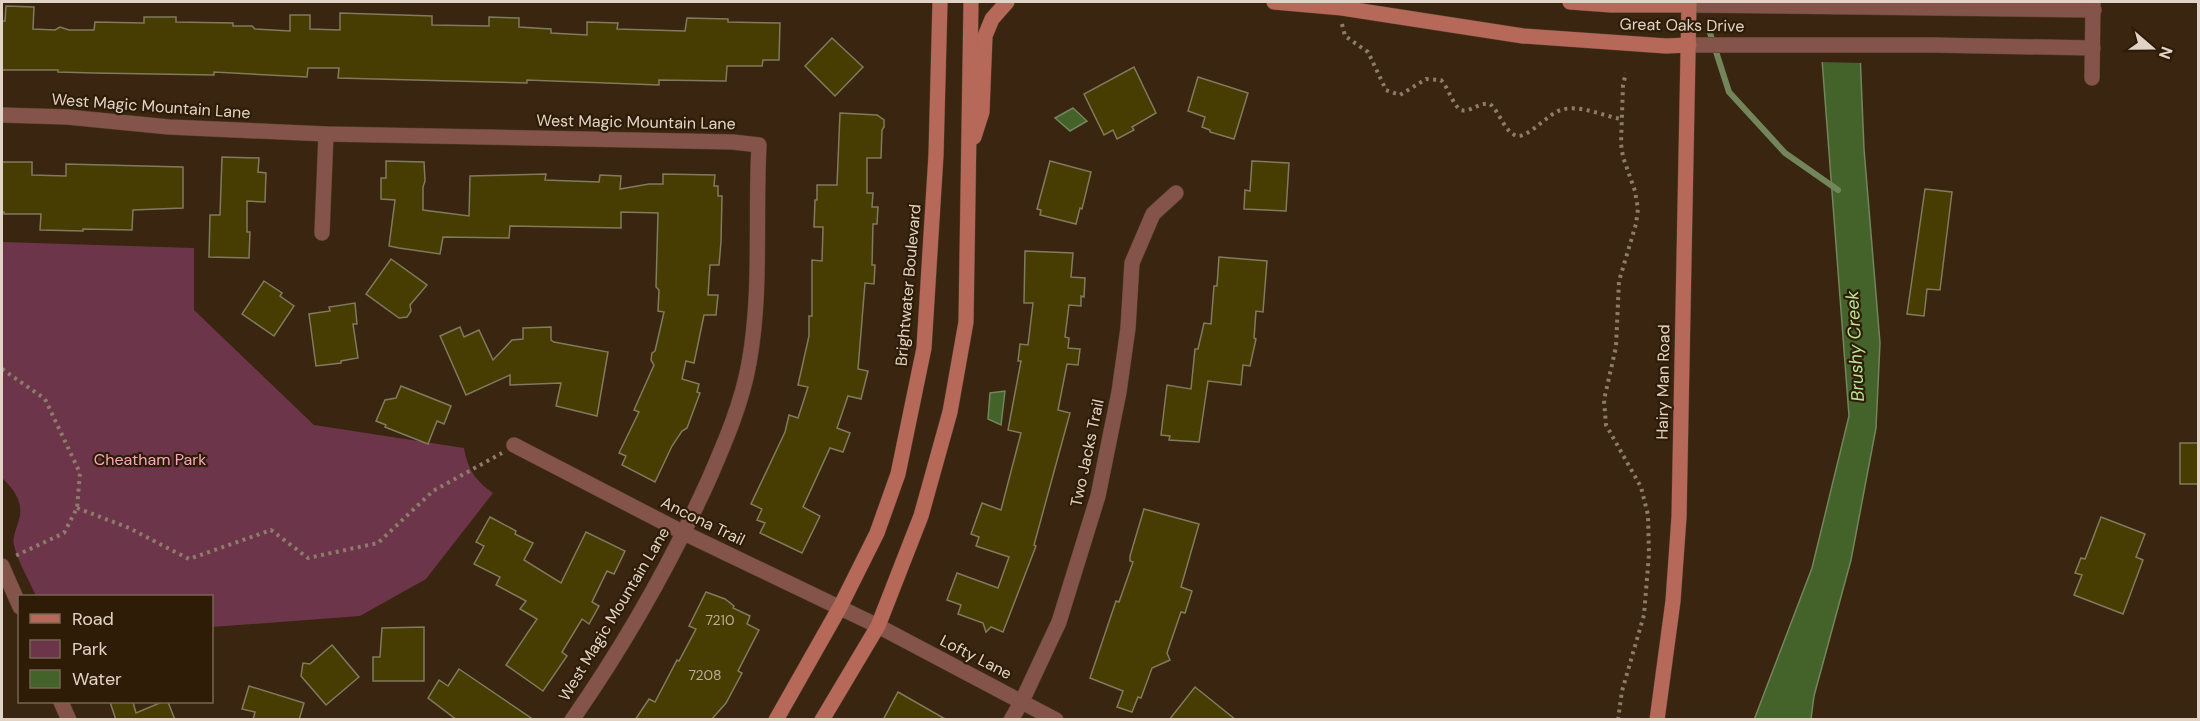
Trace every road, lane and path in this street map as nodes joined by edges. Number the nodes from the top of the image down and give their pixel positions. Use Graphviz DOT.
graph roads {
  1 [pos="940,2"];
  2 [pos="971,2"];
  3 [pos="1007,2"];
  4 [pos="1274,2"];
  5 [pos="1570,2"];
  6 [pos="1689,3"];
  7 [pos="2093,6"];
  8 [pos="1342,8"];
  9 [pos="1693,45"];
  10 [pos="2093,48"];
  11 [pos="1626,73"];
  12 [pos="2092,78"];
  13 [pos="2,115"];
  14 [pos="1622,119"];
  15 [pos="326,134"];
  16 [pos="969,154"];
  17 [pos="1176,193"];
  18 [pos="322,233"];
  19 [pos="2,369"];
  20 [pos="514,445"];
  21 [pos="77,508"];
  22 [pos="684,533"];
  23 [pos="7,561"];
  24 [pos="18,600"];
  25 [pos="840,607"];
  26 [pos="879,626"];
  27 [pos="1022,701"];
  28 [pos="61,703"];
  29 [pos="69,720"];
  30 [pos="572,720"];
  31 [pos="776,720"];
  32 [pos="822,720"];
  33 [pos="1011,720"];
  34 [pos="1056,720"];
  35 [pos="1618,720"];
  36 [pos="1657,720"];
  1 -- 25 [label="street, Brightwater Boulevard"];
  2 -- 16 [label="street"];
  3 -- 16 [label="street"];
  4 -- 8 [label="street, Great Oaks Drive"];
  5 -- 6 [label="street, Great Oaks Drive"];
  6 -- 7 [label="street, Great Oaks Drive"];
  6 -- 9 [label="street, Hairy Man Road"];
  7 -- 10 [label="street"];
  8 -- 9 [label="street, Great Oaks Drive"];
  8 -- 14 [label="path"];
  9 -- 10 [label="street, Great Oaks Drive"];
  9 -- 36 [label="street, Hairy Man Road"];
  10 -- 12 [label="street"];
  11 -- 14 [label="path"];
  13 -- 15 [label="street, West Magic Mountain Lane"];
  14 -- 35 [label="path"];
  15 -- 18 [label="street"];
  15 -- 22 [label="street, West Magic Mountain Lane"];
  16 -- 26 [label="street"];
  17 -- 27 [label="street, Two Jacks Trail"];
  19 -- 21 [label="path"];
  20 -- 21 [label="path"];
  20 -- 22 [label="street, Ancona Trail"];
  21 -- 23 [label="path"];
  22 -- 25 [label="street, Ancona Trail"];
  22 -- 30 [label="street, West Magic Mountain Lane"];
  23 -- 24 [label="street"];
  25 -- 26 [label="street, Ancona Trail"];
  25 -- 31 [label="street, Brightwater Boulevard"];
  26 -- 27 [label="street, Lofty Lane"];
  26 -- 32 [label="street"];
  27 -- 33 [label="street, Two Jacks Trail"];
  27 -- 34 [label="street, Lofty Lane"];
  28 -- 29 [label="street"];
}
